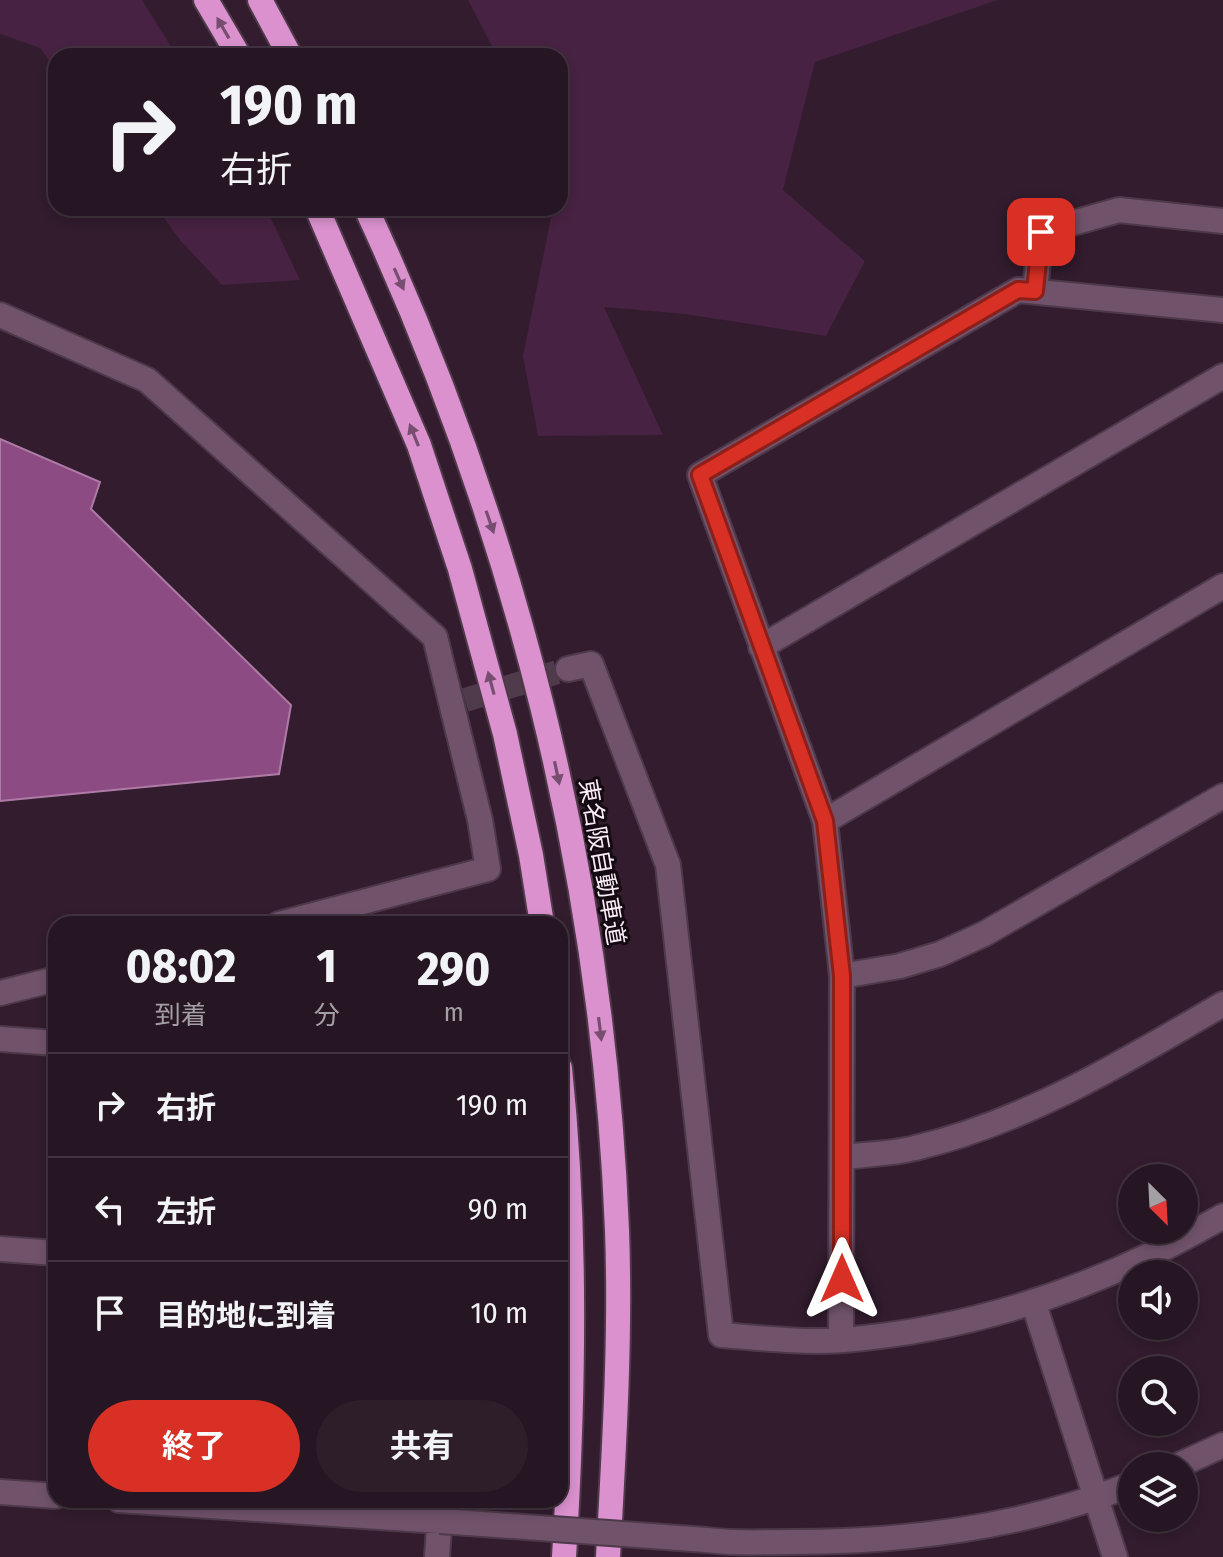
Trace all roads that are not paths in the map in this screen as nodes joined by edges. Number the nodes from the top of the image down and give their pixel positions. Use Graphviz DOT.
graph roads {
  1 [pos="206,0"];
  2 [pos="260,0"];
  3 [pos="234,48"];
  4 [pos="286,48"];
  5 [pos="320,216"];
  6 [pos="370,216"];
  7 [pos="1223,221"];
  8 [pos="1035,291"];
  9 [pos="1223,310"];
  10 [pos="0,315"];
  11 [pos="1223,376"];
  12 [pos="1223,586"];
  13 [pos="761,647"];
  14 [pos="568,669"];
  15 [pos="1223,796"];
  16 [pos="825,821"];
  17 [pos="309,916"];
  18 [pos="541,916"];
  19 [pos="842,976"];
  20 [pos="48,981"];
  21 [pos="0,993"];
  22 [pos="1223,1004"];
  23 [pos="0,1039"];
  24 [pos="48,1042"];
  25 [pos="843,1157"];
  26 [pos="568,1177"];
  27 [pos="1223,1216"];
  28 [pos="0,1249"];
  29 [pos="48,1252"];
  30 [pos="1034,1304"];
  31 [pos="841,1340"];
  32 [pos="1223,1445"];
  33 [pos="1198,1456"];
  34 [pos="1118,1489"];
  35 [pos="0,1492"];
  36 [pos="568,1492"];
  37 [pos="48,1495"];
  38 [pos="1096,1498"];
  39 [pos="376,1508"];
  40 [pos="567,1508"];
  41 [pos="440,1510"];
  42 [pos="437,1557"];
  43 [pos="564,1557"];
  44 [pos="608,1557"];
  45 [pos="1115,1557"];
  3 -- 1 [label="highway, one-way"];
  2 -- 4 [label="highway"];
  18 -- 5 [label="highway, one-way"];
  6 -- 44 [label="highway, 東名阪自動車道, one-way"];
  7 -- 8 [label="street"];
  8 -- 9 [label="street"];
  8 -- 13 [label="street"];
  10 -- 17 [label="street"];
  11 -- 13 [label="street"];
  12 -- 16 [label="street"];
  13 -- 16 [label="street"];
  14 -- 31 [label="street"];
  15 -- 19 [label="street"];
  16 -- 19 [label="street"];
  19 -- 25 [label="street"];
  20 -- 21 [label="street"];
  22 -- 25 [label="street"];
  23 -- 24 [label="street"];
  25 -- 31 [label="street"];
  26 -- 36 [label="highway"];
  27 -- 30 [label="street"];
  28 -- 29 [label="street"];
  30 -- 31 [label="street"];
  30 -- 38 [label="street"];
  32 -- 33 [label="street"];
  34 -- 38 [label="street"];
  35 -- 37 [label="street"];
  38 -- 41 [label="street, bridge"];
  38 -- 45 [label="street"];
  39 -- 41 [label="street"];
  40 -- 43 [label="highway"];
  41 -- 42 [label="street"];
}
